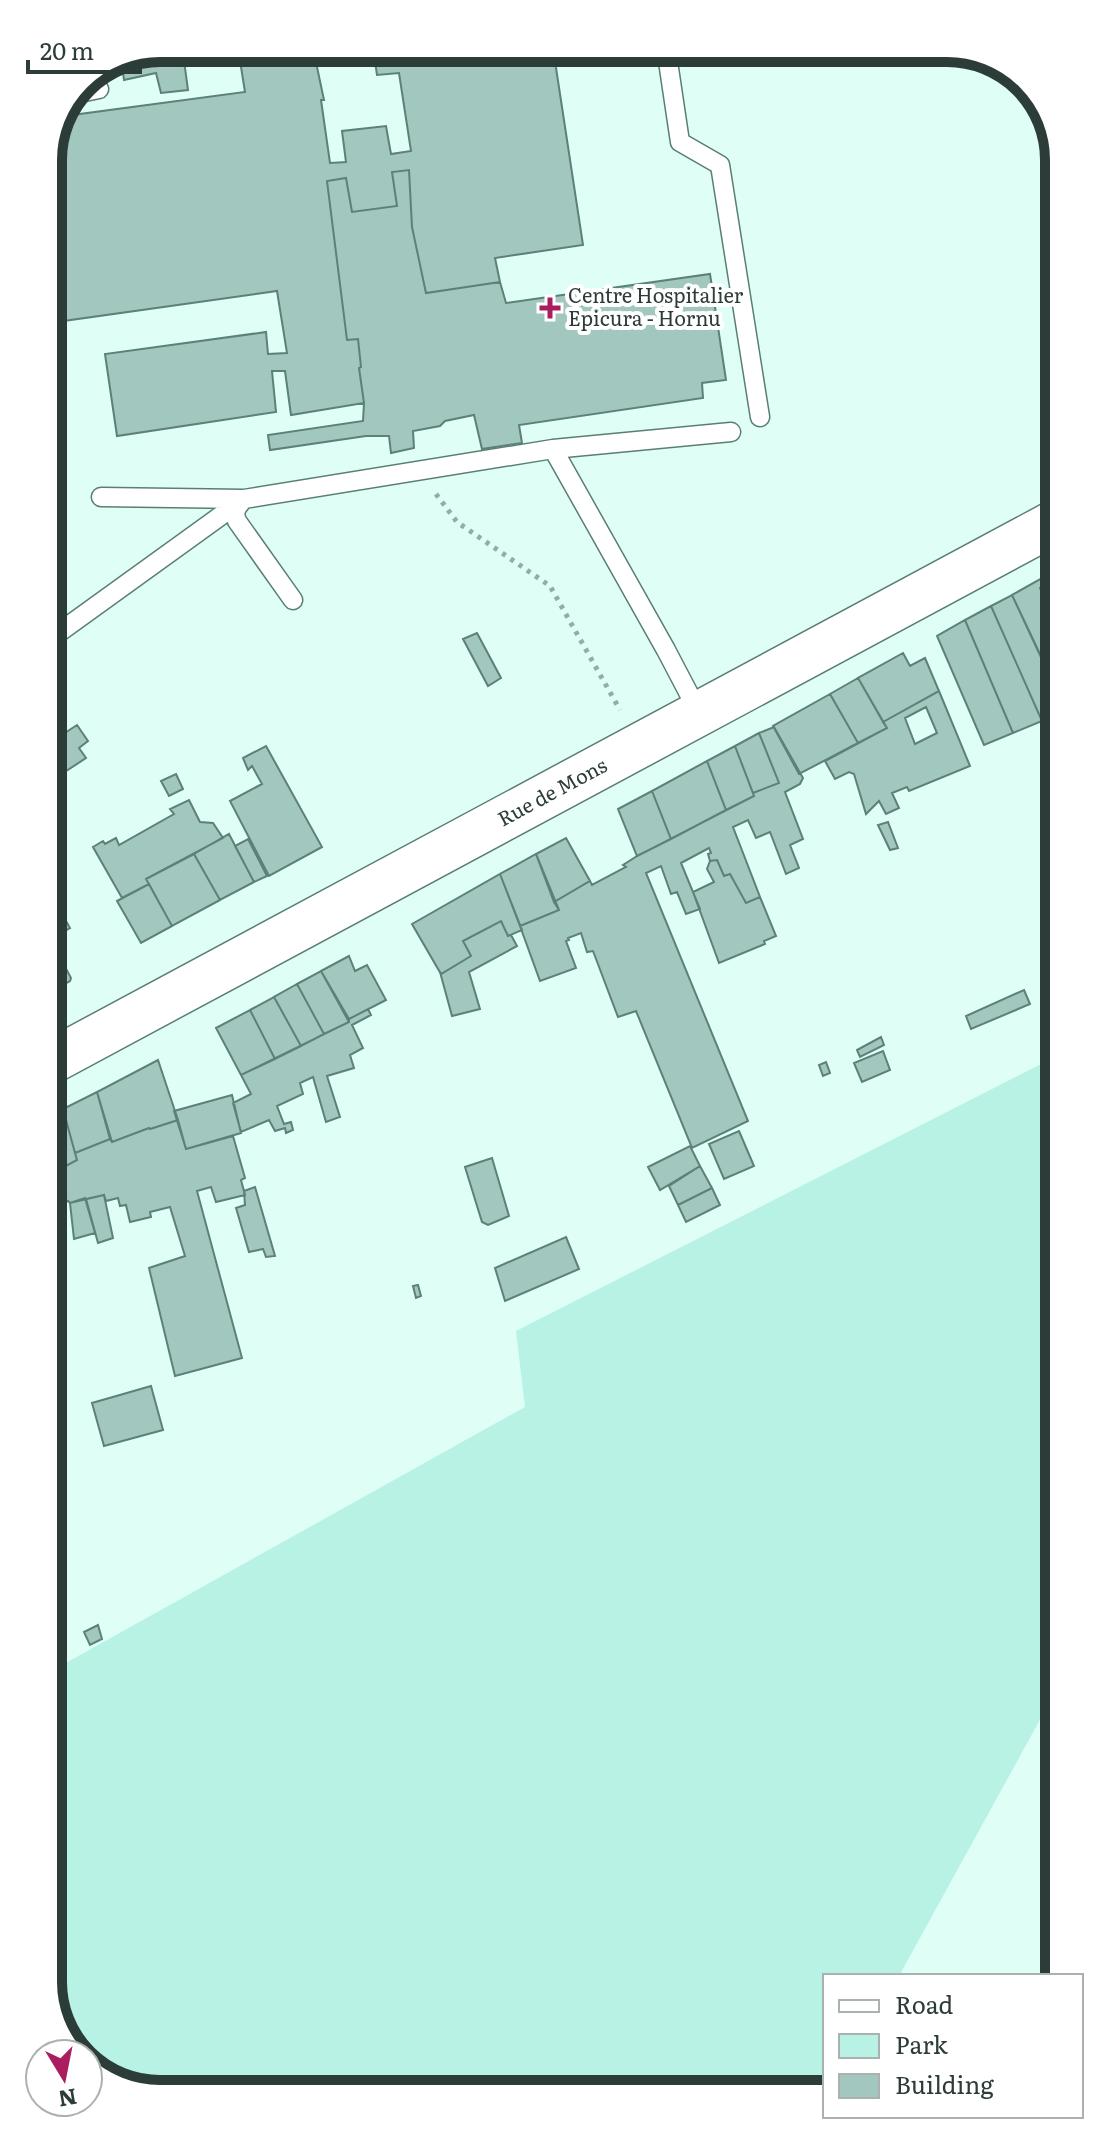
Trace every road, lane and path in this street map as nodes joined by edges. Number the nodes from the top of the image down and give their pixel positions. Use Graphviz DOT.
graph roads {
  1 [pos="668,62"];
  2 [pos="99,89"];
  3 [pos="92,91"];
  4 [pos="760,417"];
  5 [pos="731,432"];
  6 [pos="553,449"];
  7 [pos="418,471"];
  8 [pos="101,497"];
  9 [pos="244,499"];
  10 [pos="1045,528"];
  11 [pos="293,600"];
  12 [pos="62,630"];
  13 [pos="699,713"];
  14 [pos="640,745"];
  15 [pos="62,1056"];
  1 -- 4 [label="lane"];
  2 -- 3 [label="lane"];
  5 -- 6 [label="lane"];
  6 -- 7 [label="lane"];
  6 -- 13 [label="lane"];
  7 -- 9 [label="lane"];
  7 -- 14 [label="path"];
  8 -- 9 [label="lane"];
  9 -- 11 [label="lane"];
  9 -- 12 [label="lane"];
  10 -- 13 [label="main road, Rue de Mons"];
  13 -- 14 [label="main road, Rue de Mons"];
  14 -- 15 [label="main road, Rue de Mons"];
}
